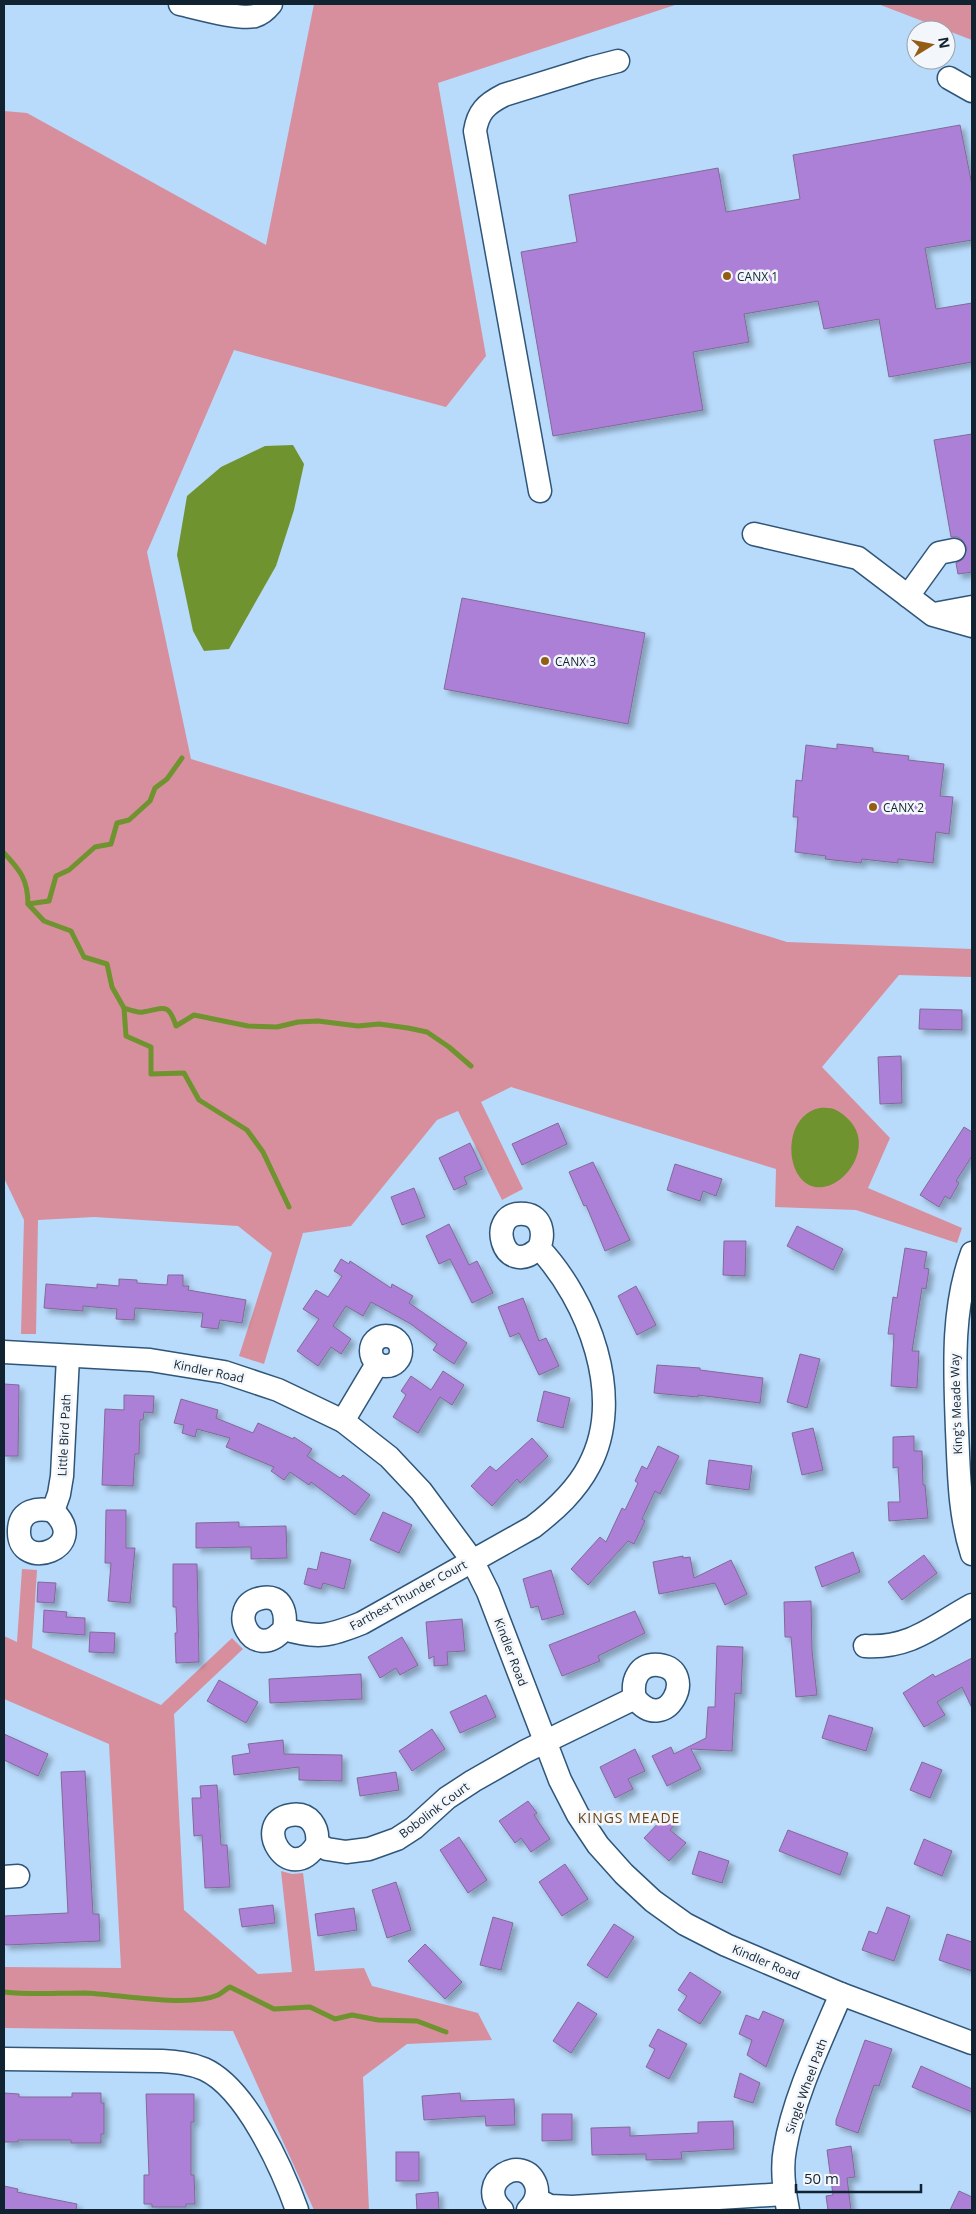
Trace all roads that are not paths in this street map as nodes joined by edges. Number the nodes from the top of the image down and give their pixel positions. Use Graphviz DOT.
graph roads {
  1 [pos="180,4"];
  2 [pos="271,4"];
  3 [pos="618,62"];
  4 [pos="949,78"];
  5 [pos="972,92"];
  6 [pos="540,491"];
  7 [pos="754,534"];
  8 [pos="954,550"];
  9 [pos="908,596"];
  10 [pos="972,606"];
  11 [pos="933,615"];
  12 [pos="972,626"];
  13 [pos="539,1248"];
  14 [pos="972,1253"];
  15 [pos="4,1352"];
  16 [pos="68,1357"];
  17 [pos="377,1364"];
  18 [pos="343,1421"];
  19 [pos="53,1511"];
  20 [pos="972,1554"];
  21 [pos="472,1560"];
  22 [pos="972,1605"];
  23 [pos="284,1629"];
  24 [pos="865,1646"];
  25 [pos="635,1698"];
  26 [pos="546,1743"];
  27 [pos="316,1844"];
  28 [pos="841,1994"];
  29 [pos="972,2043"];
  30 [pos="4,2059"];
  31 [pos="787,2202"];
  32 [pos="532,2205"];
  33 [pos="297,2210"];
  34 [pos="502,2210"];
  1 -- 2 [label="street"];
  3 -- 6 [label="street"];
  4 -- 5 [label="street"];
  7 -- 9 [label="street"];
  8 -- 9 [label="street"];
  9 -- 11 [label="street"];
  10 -- 11 [label="street"];
  11 -- 12 [label="street"];
  13 -- 21 [label="street, Farthest Thunder Court"];
  14 -- 20 [label="street, King's Meade Way"];
  15 -- 16 [label="street, Kindler Road"];
  16 -- 18 [label="street, Kindler Road"];
  16 -- 19 [label="street, Little Bird Path"];
  17 -- 18 [label="street"];
  18 -- 21 [label="street, Kindler Road"];
  21 -- 23 [label="street, Farthest Thunder Court"];
  21 -- 26 [label="street, Kindler Road"];
  22 -- 24 [label="street"];
  25 -- 26 [label="street, Bobolink Court"];
  26 -- 27 [label="street, Bobolink Court"];
  26 -- 28 [label="street, Kindler Road"];
  28 -- 29 [label="street, Kindler Road"];
  28 -- 31 [label="street, Single Wheel Path"];
  30 -- 33 [label="street"];
  31 -- 32 [label="street"];
  32 -- 34 [label="street"];
}
